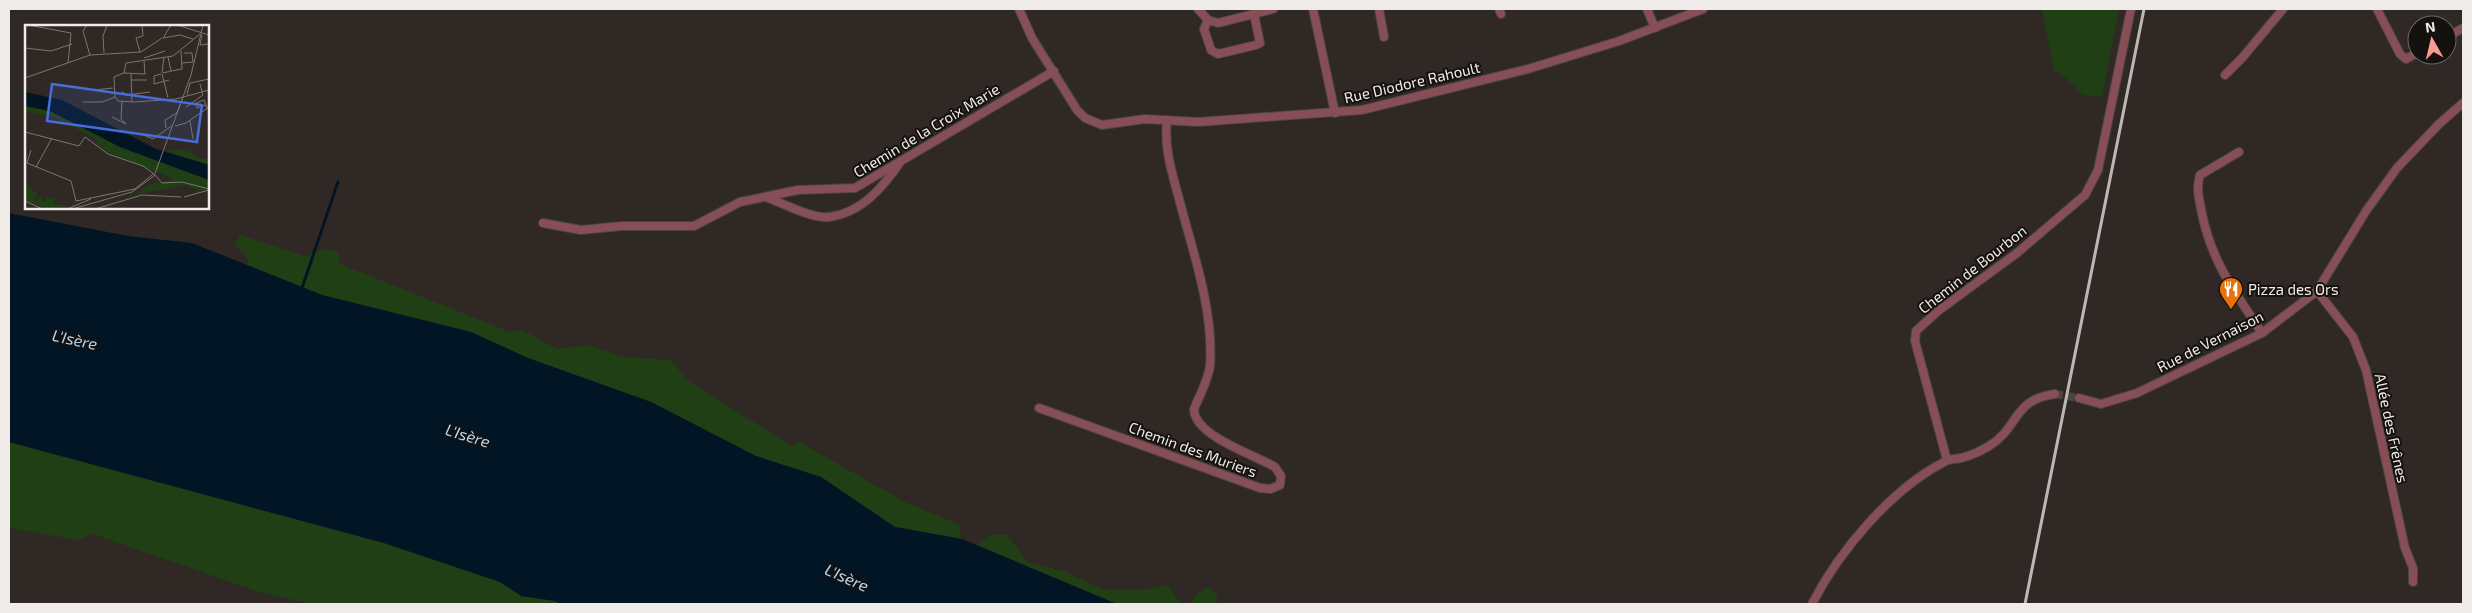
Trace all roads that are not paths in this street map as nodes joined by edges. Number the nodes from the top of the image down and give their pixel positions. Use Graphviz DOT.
graph roads {
  1 [pos="1019,9"];
  2 [pos="1198,9"];
  3 [pos="1273,9"];
  4 [pos="1313,9"];
  5 [pos="1379,9"];
  6 [pos="1647,9"];
  7 [pos="1703,9"];
  8 [pos="2131,9"];
  9 [pos="2283,9"];
  10 [pos="2377,9"];
  11 [pos="1254,14"];
  12 [pos="1208,20"];
  13 [pos="1655,28"];
  14 [pos="1384,37"];
  15 [pos="2407,58"];
  16 [pos="1054,71"];
  17 [pos="2226,75"];
  18 [pos="2463,103"];
  19 [pos="1335,113"];
  20 [pos="1167,120"];
  21 [pos="2239,152"];
  22 [pos="902,159"];
  23 [pos="766,197"];
  24 [pos="543,223"];
  25 [pos="2317,291"];
  26 [pos="2262,333"];
  27 [pos="2055,394"];
  28 [pos="2079,398"];
  29 [pos="1039,408"];
  30 [pos="1947,460"];
  31 [pos="2413,582"];
  32 [pos="1812,604"];
  1 -- 16 [label="street, Rue Diodore Rahoult"];
  2 -- 12 [label="street"];
  3 -- 11 [label="street"];
  4 -- 19 [label="street"];
  5 -- 14 [label="street"];
  6 -- 13 [label="street"];
  7 -- 13 [label="street, Rue Diodore Rahoult"];
  8 -- 30 [label="street, Chemin de Bourbon"];
  9 -- 17 [label="street"];
  10 -- 15 [label="street"];
  11 -- 12 [label="street"];
  11 -- 12 [label="street"];
  13 -- 19 [label="street, Rue Diodore Rahoult"];
  16 -- 20 [label="street, Rue Diodore Rahoult"];
  16 -- 22 [label="street, Chemin de la Croix Marie"];
  18 -- 25 [label="street, Rue de Vernaison"];
  19 -- 20 [label="street, Rue Diodore Rahoult"];
  20 -- 29 [label="street, Chemin des Muriers"];
  21 -- 26 [label="street"];
  22 -- 23 [label="street, Chemin de la Croix Marie"];
  22 -- 23 [label="street"];
  23 -- 24 [label="street, Chemin de la Croix Marie"];
  25 -- 26 [label="street, Rue de Vernaison"];
  25 -- 31 [label="street, Allée des Frênes"];
  26 -- 28 [label="street, Rue de Vernaison"];
  27 -- 30 [label="street"];
  30 -- 32 [label="street"];
}
